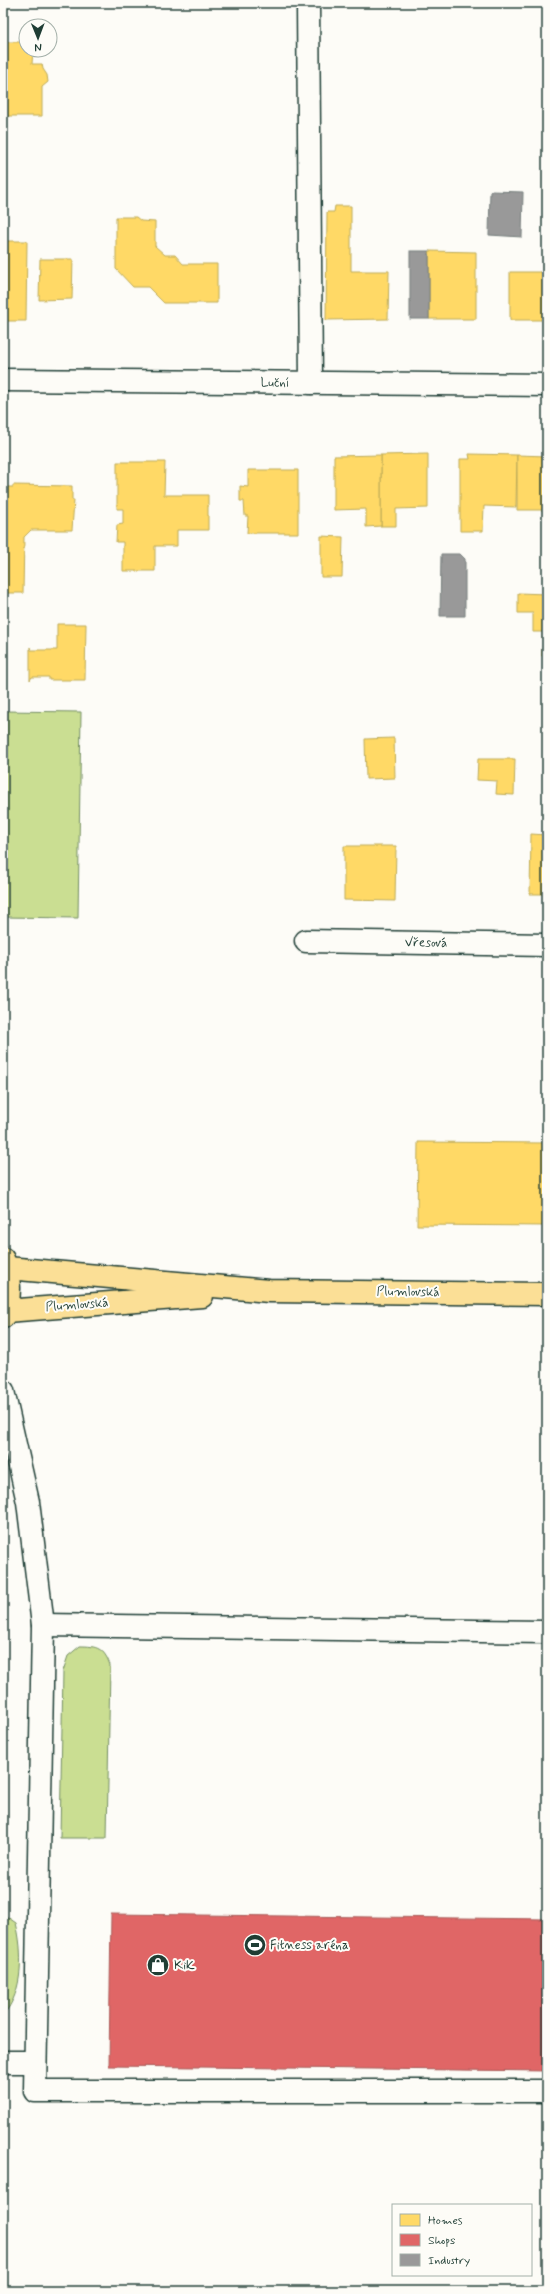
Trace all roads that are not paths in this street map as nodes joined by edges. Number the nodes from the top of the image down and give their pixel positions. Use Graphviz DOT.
graph roads {
  1 [pos="308,3"];
  2 [pos="3,380"];
  3 [pos="311,383"];
  4 [pos="547,385"];
  5 [pos="306,941"];
  6 [pos="547,945"];
  7 [pos="5,1263"];
  8 [pos="269,1291"];
  9 [pos="547,1294"];
  10 [pos="4,1314"];
  11 [pos="3,1391"];
  12 [pos="3,1466"];
  13 [pos="28,1502"];
  14 [pos="43,1625"];
  15 [pos="547,1632"];
  16 [pos="3,2062"];
  17 [pos="35,2062"];
  18 [pos="547,2091"];
  1 -- 3 [label="street"];
  2 -- 3 [label="street, Luční"];
  3 -- 4 [label="street, Luční"];
  5 -- 6 [label="street, Vřesová"];
  7 -- 8 [label="main road, Plumlovská"];
  7 -- 10 [label="main road, Plumlovská"];
  8 -- 9 [label="main road, Plumlovská"];
  8 -- 10 [label="main road, Plumlovská"];
  11 -- 13 [label="street"];
  12 -- 13 [label="street"];
  13 -- 14 [label="street"];
  14 -- 15 [label="street"];
  14 -- 17 [label="street"];
  16 -- 17 [label="street"];
  17 -- 18 [label="street"];
}
